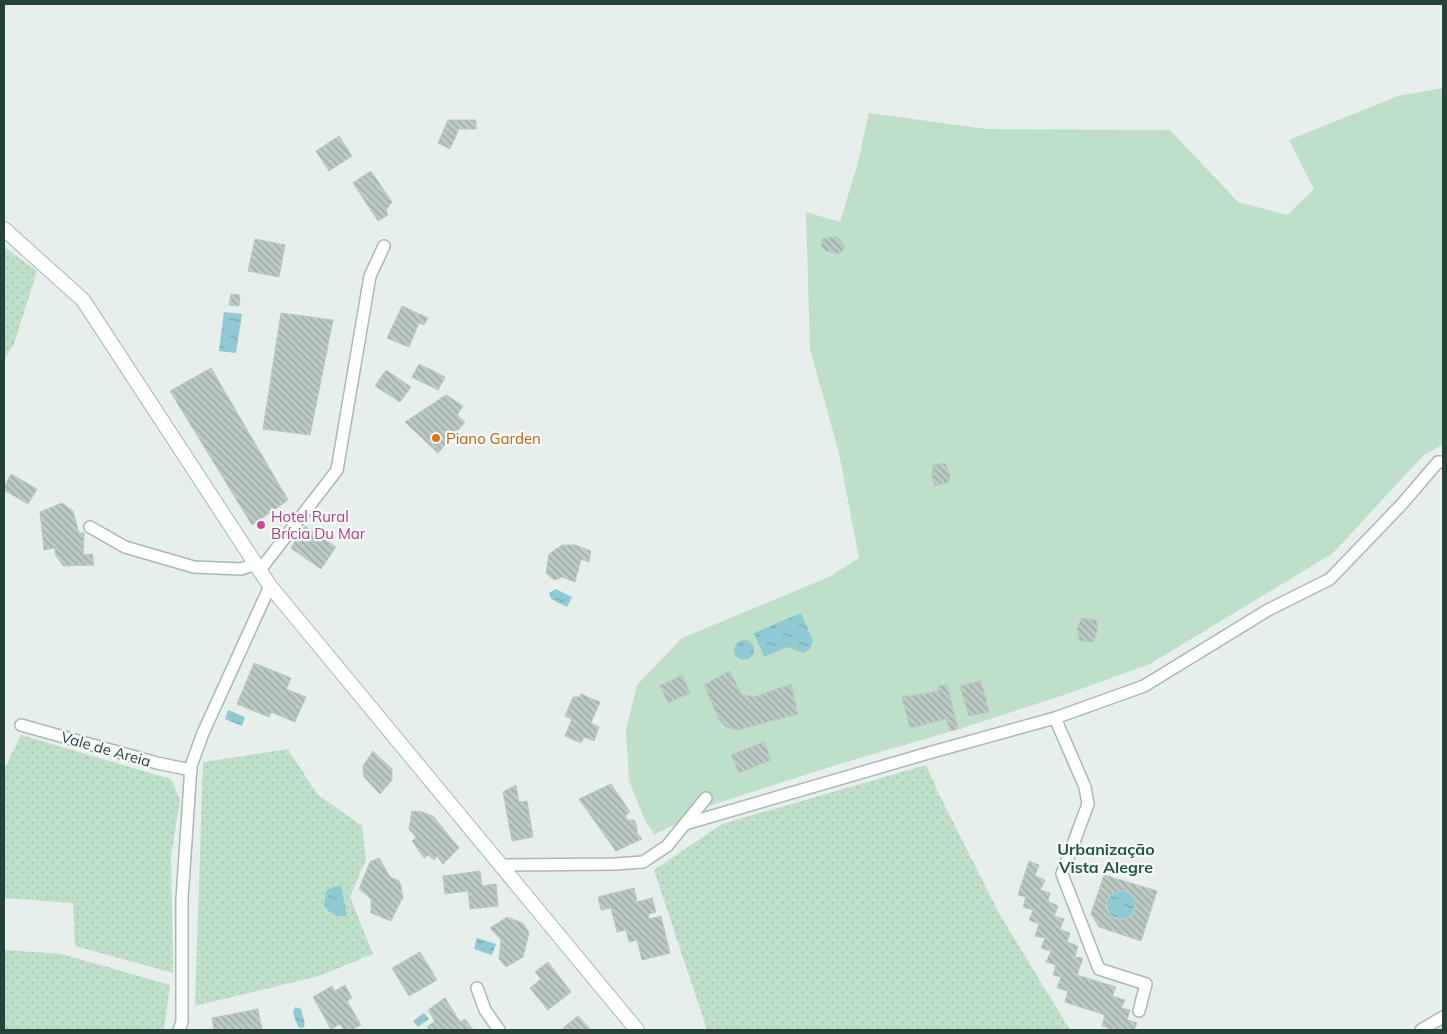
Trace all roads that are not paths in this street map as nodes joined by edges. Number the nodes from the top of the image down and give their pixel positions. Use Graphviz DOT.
graph roads {
  1 [pos="4,229"];
  2 [pos="384,246"];
  3 [pos="1443,462"];
  4 [pos="90,527"];
  5 [pos="258,567"];
  6 [pos="270,586"];
  7 [pos="1054,718"];
  8 [pos="21,725"];
  9 [pos="191,770"];
  10 [pos="706,798"];
  11 [pos="685,824"];
  12 [pos="500,865"];
  13 [pos="478,988"];
  14 [pos="1139,1012"];
  15 [pos="1443,1017"];
  16 [pos="179,1030"];
  17 [pos="498,1030"];
  18 [pos="637,1030"];
  19 [pos="1421,1030"];
  1 -- 5 [label="street"];
  2 -- 5 [label="street"];
  3 -- 7 [label="street"];
  4 -- 5 [label="street"];
  5 -- 6 [label="street"];
  6 -- 9 [label="street"];
  6 -- 12 [label="street"];
  7 -- 11 [label="street"];
  7 -- 14 [label="street"];
  8 -- 9 [label="street, Vale de Areia"];
  9 -- 16 [label="street"];
  10 -- 11 [label="street"];
  11 -- 12 [label="street"];
  12 -- 18 [label="street"];
  13 -- 17 [label="street"];
  15 -- 19 [label="street"];
}
